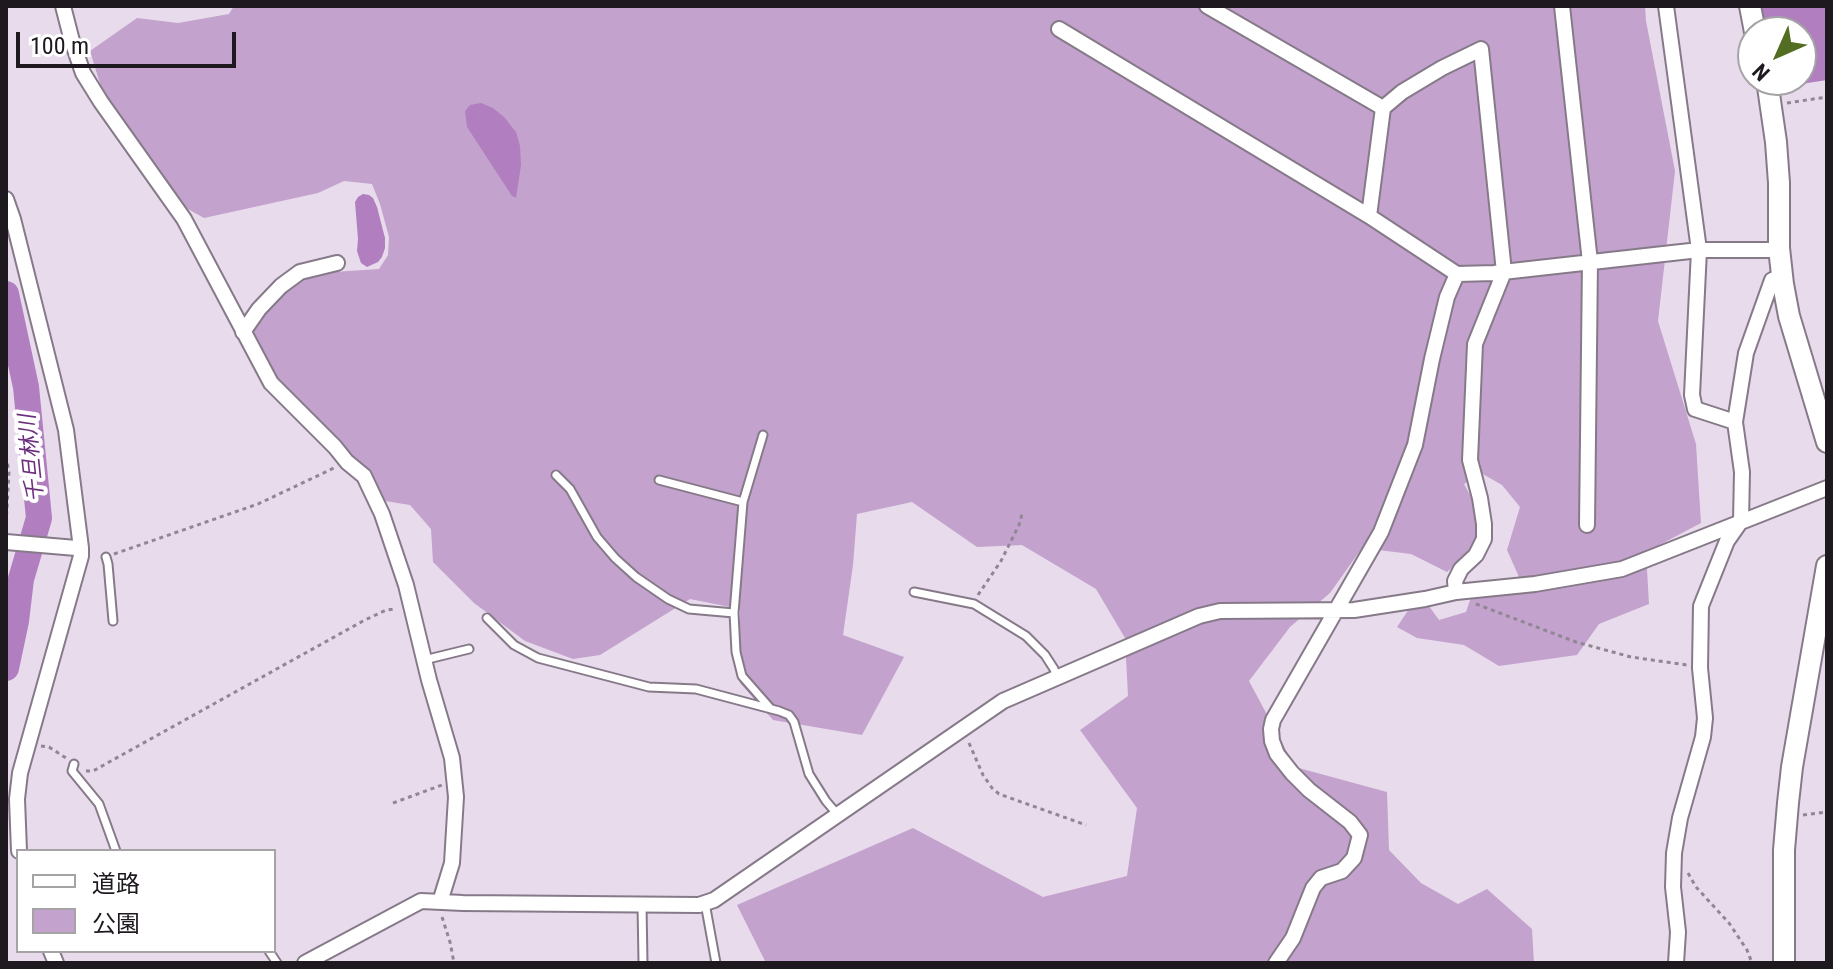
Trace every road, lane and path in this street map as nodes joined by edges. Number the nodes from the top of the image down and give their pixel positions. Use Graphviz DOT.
graph roads {
  1 [pos="63,6"];
  2 [pos="1207,6"];
  3 [pos="1562,6"];
  4 [pos="1666,6"];
  5 [pos="1059,29"];
  6 [pos="1770,96"];
  7 [pos="1827,97"];
  8 [pos="1771,105"];
  9 [pos="1383,108"];
  10 [pos="6,199"];
  11 [pos="1369,216"];
  12 [pos="1699,250"];
  13 [pos="1779,250"];
  14 [pos="1590,262"];
  15 [pos="337,263"];
  16 [pos="1504,272"];
  17 [pos="1457,274"];
  18 [pos="1782,276"];
  19 [pos="243,332"];
  20 [pos="1735,422"];
  21 [pos="763,435"];
  22 [pos="1827,442"];
  23 [pos="6,456"];
  24 [pos="347,462"];
  25 [pos="556,475"];
  26 [pos="659,480"];
  27 [pos="1827,488"];
  28 [pos="743,502"];
  29 [pos="1022,514"];
  30 [pos="1741,521"];
  31 [pos="6,525"];
  32 [pos="1587,525"];
  33 [pos="10,542"];
  34 [pos="76,548"];
  35 [pos="106,557"];
  36 [pos="1827,566"];
  37 [pos="914,592"];
  38 [pos="1456,592"];
  39 [pos="974,604"];
  40 [pos="412,607"];
  41 [pos="1337,610"];
  42 [pos="734,613"];
  43 [pos="487,618"];
  44 [pos="113,621"];
  45 [pos="469,649"];
  46 [pos="424,660"];
  47 [pos="1700,668"];
  48 [pos="1057,678"];
  49 [pos="771,709"];
  50 [pos="963,729"];
  51 [pos="27,744"];
  52 [pos="74,764"];
  53 [pos="454,782"];
  54 [pos="393,803"];
  55 [pos="1827,812"];
  56 [pos="838,815"];
  57 [pos="1786,816"];
  58 [pos="1086,825"];
  59 [pos="19,849"];
  60 [pos="115,849"];
  61 [pos="1674,853"];
  62 [pos="440,902"];
  63 [pos="705,903"];
  64 [pos="642,904"];
  65 [pos="305,963"];
  66 [pos="454,963"];
  67 [pos="643,963"];
  68 [pos="716,963"];
  69 [pos="1276,963"];
  70 [pos="1676,963"];
  71 [pos="1752,963"];
  72 [pos="1784,963"];
  1 -- 19 [label="street"];
  2 -- 9 [label="street"];
  3 -- 14 [label="street"];
  4 -- 12 [label="street"];
  5 -- 11 [label="street"];
  6 -- 8 [label="street"];
  7 -- 8 [label="path"];
  8 -- 13 [label="street"];
  9 -- 11 [label="street"];
  9 -- 16 [label="street"];
  10 -- 51 [label="street"];
  11 -- 17 [label="street"];
  12 -- 13 [label="street"];
  12 -- 14 [label="street"];
  12 -- 20 [label="street"];
  13 -- 18 [label="street"];
  14 -- 16 [label="street"];
  14 -- 32 [label="street"];
  15 -- 19 [label="street"];
  16 -- 17 [label="street"];
  16 -- 38 [label="street"];
  17 -- 41 [label="street"];
  18 -- 20 [label="street"];
  18 -- 22 [label="street"];
  19 -- 24 [label="street"];
  20 -- 30 [label="street"];
  21 -- 28 [label="lane"];
  23 -- 31 [label="path"];
  24 -- 35 [label="path"];
  24 -- 40 [label="street"];
  25 -- 42 [label="lane"];
  26 -- 28 [label="lane"];
  27 -- 30 [label="street"];
  28 -- 42 [label="lane"];
  29 -- 39 [label="path"];
  30 -- 38 [label="street"];
  30 -- 47 [label="street"];
  33 -- 34 [label="street"];
  35 -- 44 [label="lane"];
  36 -- 57 [label="street"];
  37 -- 39 [label="lane"];
  38 -- 41 [label="street"];
  38 -- 47 [label="path"];
  39 -- 48 [label="lane"];
  40 -- 46 [label="street"];
  40 -- 52 [label="path"];
  41 -- 48 [label="street"];
  41 -- 69 [label="street"];
  42 -- 49 [label="lane"];
  43 -- 49 [label="lane"];
  45 -- 46 [label="lane"];
  46 -- 53 [label="street"];
  47 -- 61 [label="street"];
  48 -- 50 [label="street"];
  49 -- 56 [label="lane"];
  50 -- 56 [label="street"];
  50 -- 58 [label="path"];
  51 -- 52 [label="path"];
  51 -- 59 [label="street"];
  52 -- 60 [label="lane"];
  53 -- 54 [label="path"];
  53 -- 62 [label="street"];
  55 -- 57 [label="path"];
  56 -- 63 [label="street"];
  57 -- 72 [label="street"];
  61 -- 70 [label="street"];
  61 -- 71 [label="path"];
  62 -- 64 [label="street"];
  62 -- 65 [label="street"];
  62 -- 66 [label="path"];
  63 -- 64 [label="street"];
  63 -- 68 [label="lane"];
  64 -- 67 [label="lane"];
}
